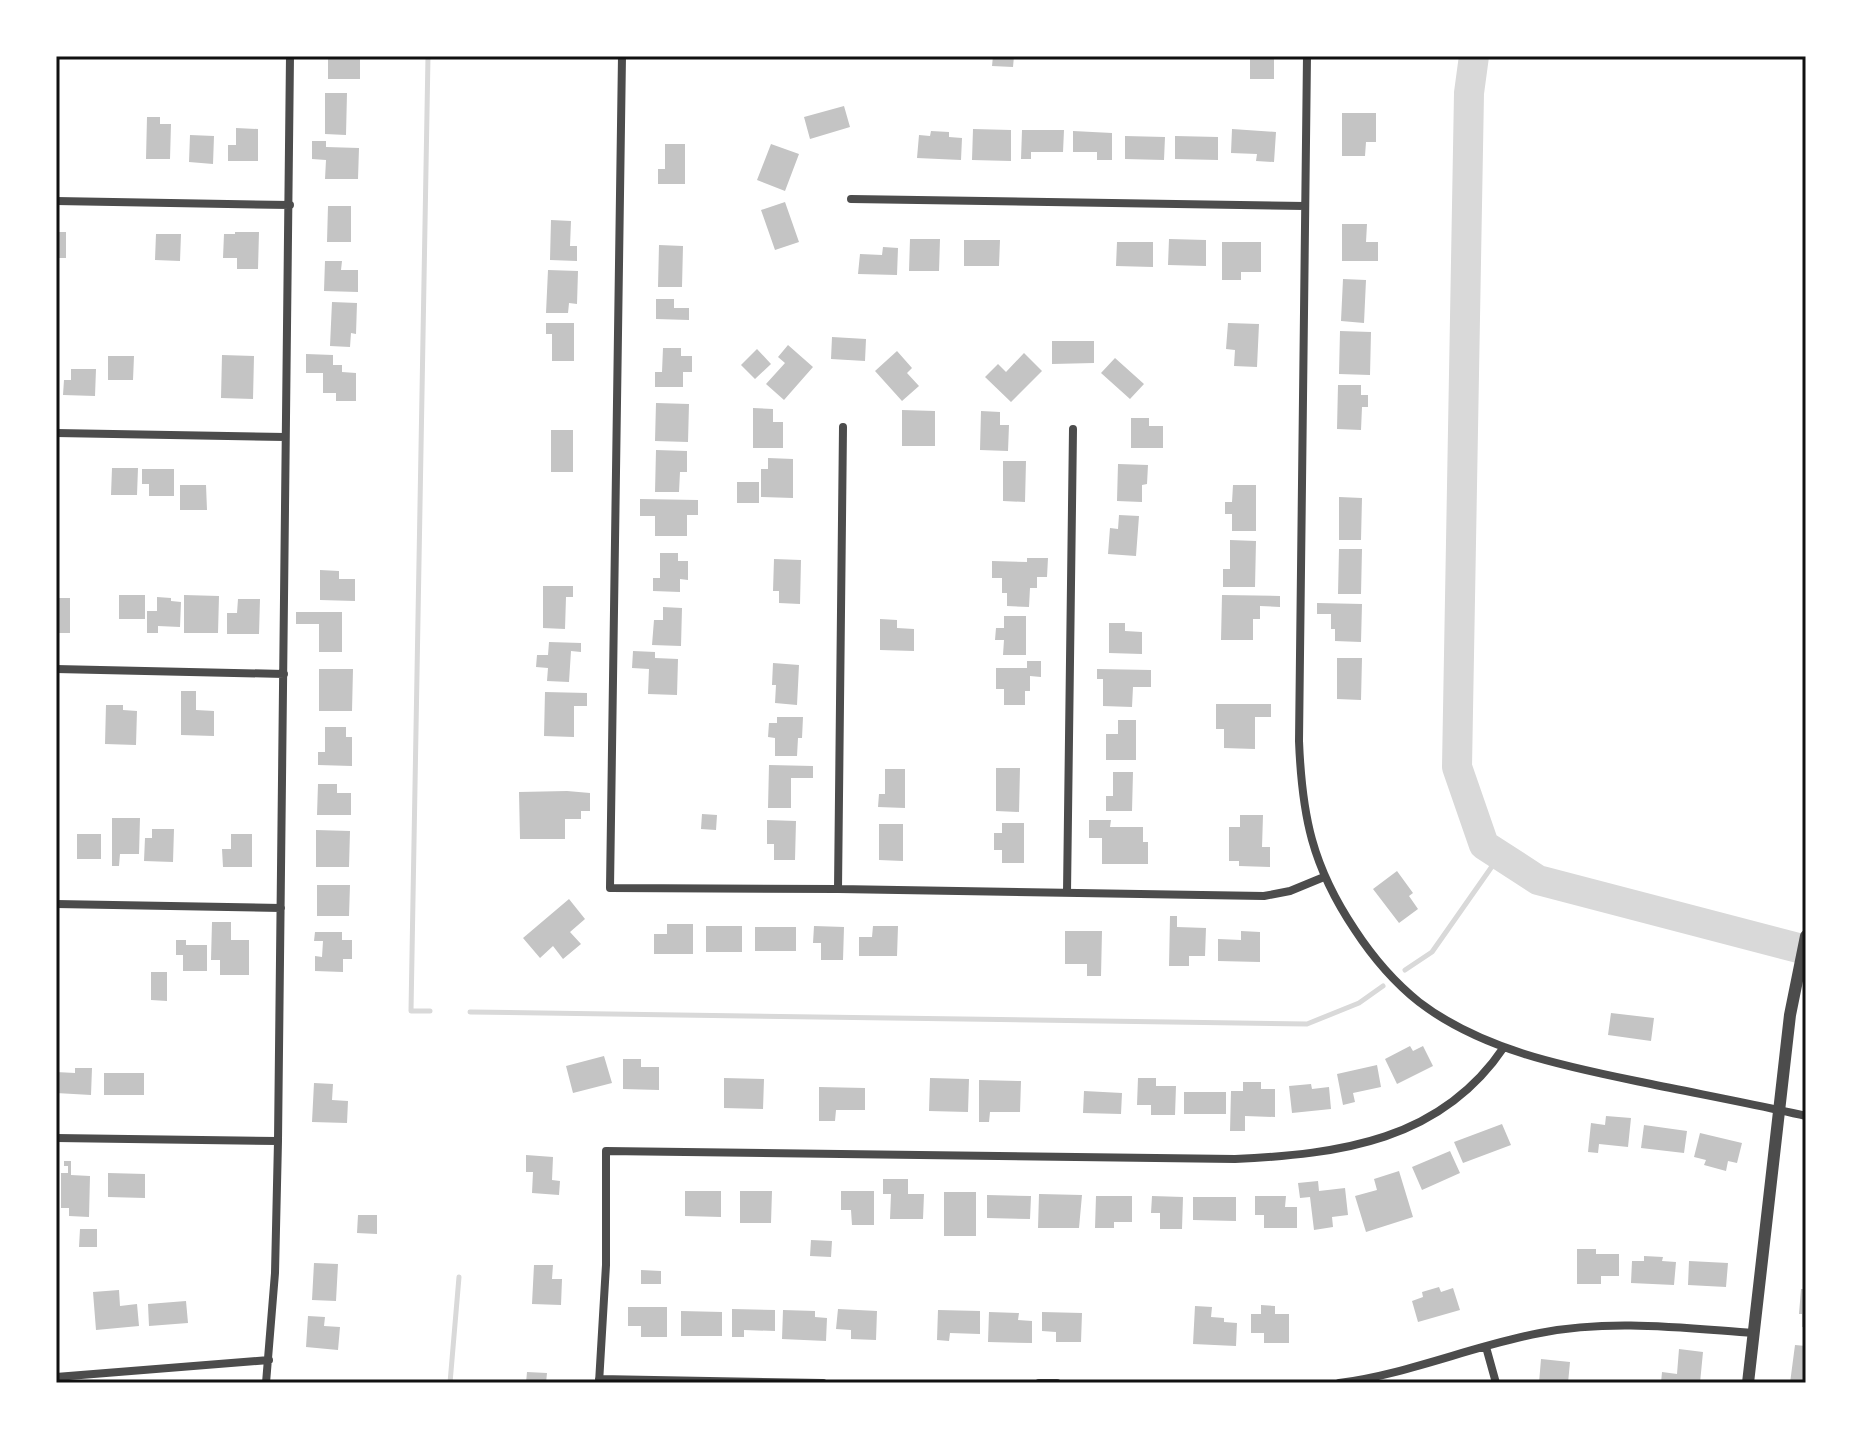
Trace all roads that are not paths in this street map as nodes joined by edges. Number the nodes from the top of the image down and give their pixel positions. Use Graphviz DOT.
graph roads {
  1 [pos="290,56"];
  2 [pos="622,56"];
  3 [pos="1307,56"];
  4 [pos="851,199"];
  5 [pos="56,201"];
  6 [pos="290,205"];
  7 [pos="1305,206"];
  8 [pos="843,427"];
  9 [pos="1073,429"];
  10 [pos="56,433"];
  11 [pos="285,437"];
  12 [pos="56,669"];
  13 [pos="284,674"];
  14 [pos="1324,877"];
  15 [pos="838,889"];
  16 [pos="1067,893"];
  17 [pos="56,904"];
  18 [pos="281,908"];
  19 [pos="1806,936"];
  20 [pos="1504,1047"];
  21 [pos="1779,1110"];
  22 [pos="1806,1116"];
  23 [pos="56,1138"];
  24 [pos="278,1141"];
  25 [pos="1753,1333"];
  26 [pos="1486,1347"];
  27 [pos="269,1360"];
  28 [pos="56,1377"];
  29 [pos="599,1381"];
  30 [pos="266,1383"];
  31 [pos="823,1383"];
  32 [pos="1039,1383"];
  33 [pos="1057,1383"];
  34 [pos="1339,1383"];
  35 [pos="1496,1383"];
  36 [pos="1748,1383"];
  1 -- 6 [label="street"];
  2 -- 15 [label="street"];
  3 -- 7 [label="street"];
  4 -- 7 [label="street"];
  5 -- 6 [label="street"];
  6 -- 11 [label="street"];
  7 -- 14 [label="street"];
  8 -- 15 [label="street"];
  9 -- 16 [label="street"];
  10 -- 11 [label="street"];
  11 -- 13 [label="street"];
  12 -- 13 [label="street"];
  13 -- 18 [label="street"];
  14 -- 16 [label="street"];
  14 -- 20 [label="street"];
  15 -- 16 [label="street"];
  17 -- 18 [label="street"];
  18 -- 24 [label="street"];
  19 -- 21 [label="street"];
  20 -- 21 [label="street"];
  20 -- 29 [label="street"];
  21 -- 22 [label="street"];
  21 -- 25 [label="street"];
  23 -- 24 [label="street"];
  24 -- 27 [label="street"];
  25 -- 26 [label="street"];
  25 -- 36 [label="street"];
  26 -- 34 [label="street"];
  26 -- 35 [label="street"];
  27 -- 28 [label="street"];
  27 -- 30 [label="street"];
  29 -- 31 [label="street"];
  32 -- 33 [label="street"];
}
